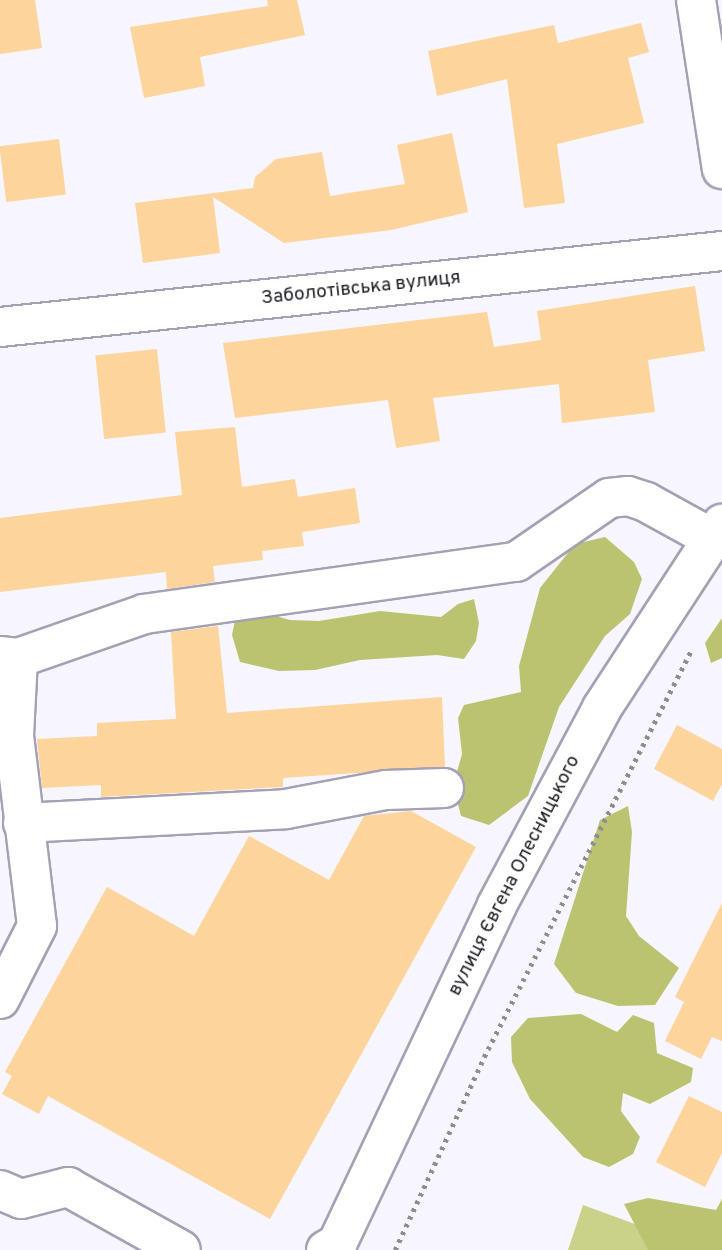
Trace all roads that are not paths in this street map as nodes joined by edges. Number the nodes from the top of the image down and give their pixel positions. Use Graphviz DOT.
graph roads {
  1 [pos="696,0"];
  2 [pos="722,169"];
  3 [pos="722,251"];
  4 [pos="0,327"];
  5 [pos="717,532"];
  6 [pos="9,657"];
  7 [pos="444,788"];
  8 [pos="23,823"];
  9 [pos="0,999"];
  10 [pos="0,1190"];
  11 [pos="334,1248"];
  12 [pos="181,1250"];
  1 -- 2 [label="street"];
  3 -- 4 [label="street, Заболотівська вулиця"];
  5 -- 6 [label="street"];
  5 -- 11 [label="street, вулиця Євгена Олесницького"];
  6 -- 8 [label="street"];
  7 -- 8 [label="street"];
  8 -- 9 [label="street"];
  10 -- 12 [label="street"];
}
